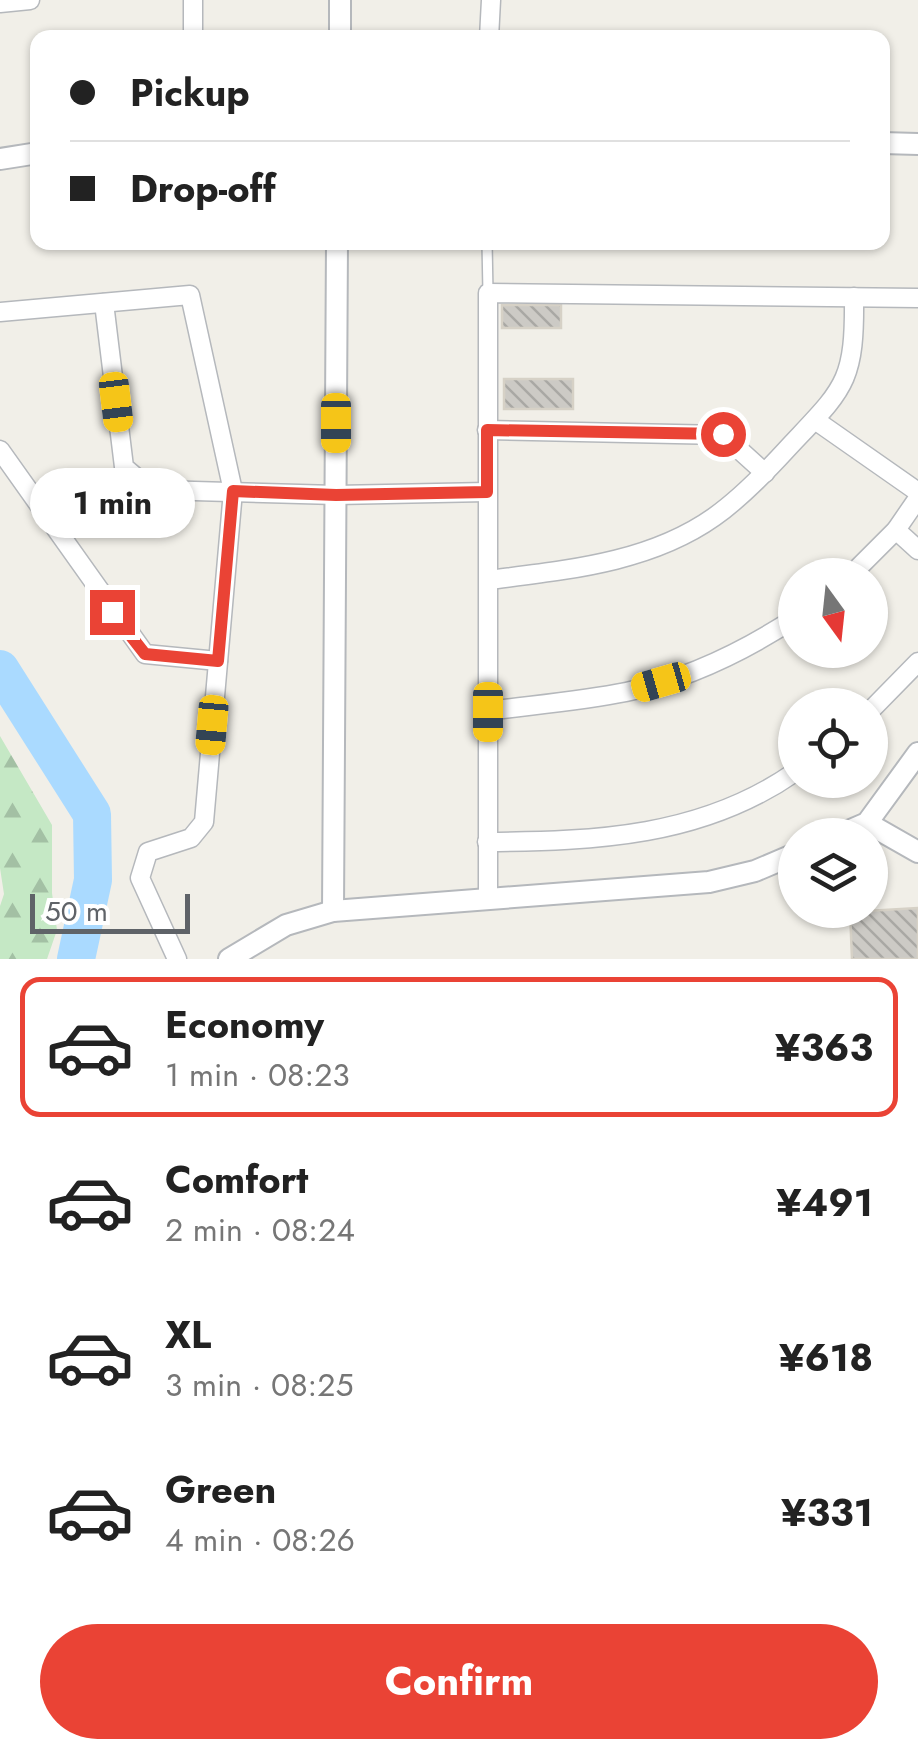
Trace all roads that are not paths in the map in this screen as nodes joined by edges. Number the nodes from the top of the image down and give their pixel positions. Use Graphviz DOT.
graph roads {
  1 [pos="30,0"];
  2 [pos="193,0"];
  3 [pos="340,0"];
  4 [pos="490,0"];
  5 [pos="0,3"];
  6 [pos="193,30"];
  7 [pos="340,30"];
  8 [pos="489,30"];
  9 [pos="890,143"];
  10 [pos="918,144"];
  11 [pos="30,154"];
  12 [pos="0,159"];
  13 [pos="337,250"];
  14 [pos="486,250"];
  15 [pos="488,293"];
  16 [pos="854,297"];
  17 [pos="918,298"];
  18 [pos="104,302"];
  19 [pos="0,312"];
  20 [pos="815,420"];
  21 [pos="487,430"];
  22 [pos="0,450"];
  23 [pos="764,473"];
  24 [pos="233,491"];
  25 [pos="487,492"];
  26 [pos="336,495"];
  27 [pos="918,495"];
  28 [pos="896,530"];
  29 [pos="918,550"];
  30 [pos="867,558"];
  31 [pos="489,580"];
  32 [pos="778,629"];
  33 [pos="218,661"];
  34 [pos="918,662"];
  35 [pos="888,692"];
  36 [pos="488,712"];
  37 [pos="918,754"];
  38 [pos="778,782"];
  39 [pos="871,818"];
  40 [pos="888,835"];
  41 [pos="487,842"];
  42 [pos="918,852"];
  43 [pos="778,861"];
  44 [pos="488,898"];
  45 [pos="333,911"];
  46 [pos="178,959"];
  47 [pos="230,959"];
  1 -- 5 [label="street"];
  2 -- 6 [label="street"];
  3 -- 7 [label="street"];
  4 -- 8 [label="street"];
  9 -- 10 [label="street"];
  11 -- 12 [label="street"];
  13 -- 26 [label="street"];
  14 -- 15 [label="lane"];
  15 -- 16 [label="street"];
  15 -- 21 [label="street"];
  16 -- 17 [label="street"];
  16 -- 20 [label="street"];
  18 -- 19 [label="street"];
  18 -- 24 [label="street"];
  18 -- 24 [label="street"];
  20 -- 23 [label="street"];
  20 -- 27 [label="street"];
  21 -- 23 [label="street"];
  21 -- 25 [label="street"];
  22 -- 33 [label="street"];
  23 -- 31 [label="street"];
  24 -- 26 [label="street"];
  24 -- 33 [label="street"];
  25 -- 26 [label="street"];
  25 -- 31 [label="street"];
  26 -- 45 [label="street"];
  27 -- 28 [label="street"];
  28 -- 29 [label="street"];
  28 -- 30 [label="street"];
  31 -- 36 [label="street"];
  32 -- 36 [label="street"];
  33 -- 46 [label="street"];
  34 -- 35 [label="street"];
  36 -- 41 [label="street"];
  37 -- 39 [label="street"];
  38 -- 41 [label="street"];
  40 -- 42 [label="street"];
  41 -- 44 [label="street"];
  43 -- 44 [label="street"];
  44 -- 45 [label="street"];
  45 -- 47 [label="street"];
}
